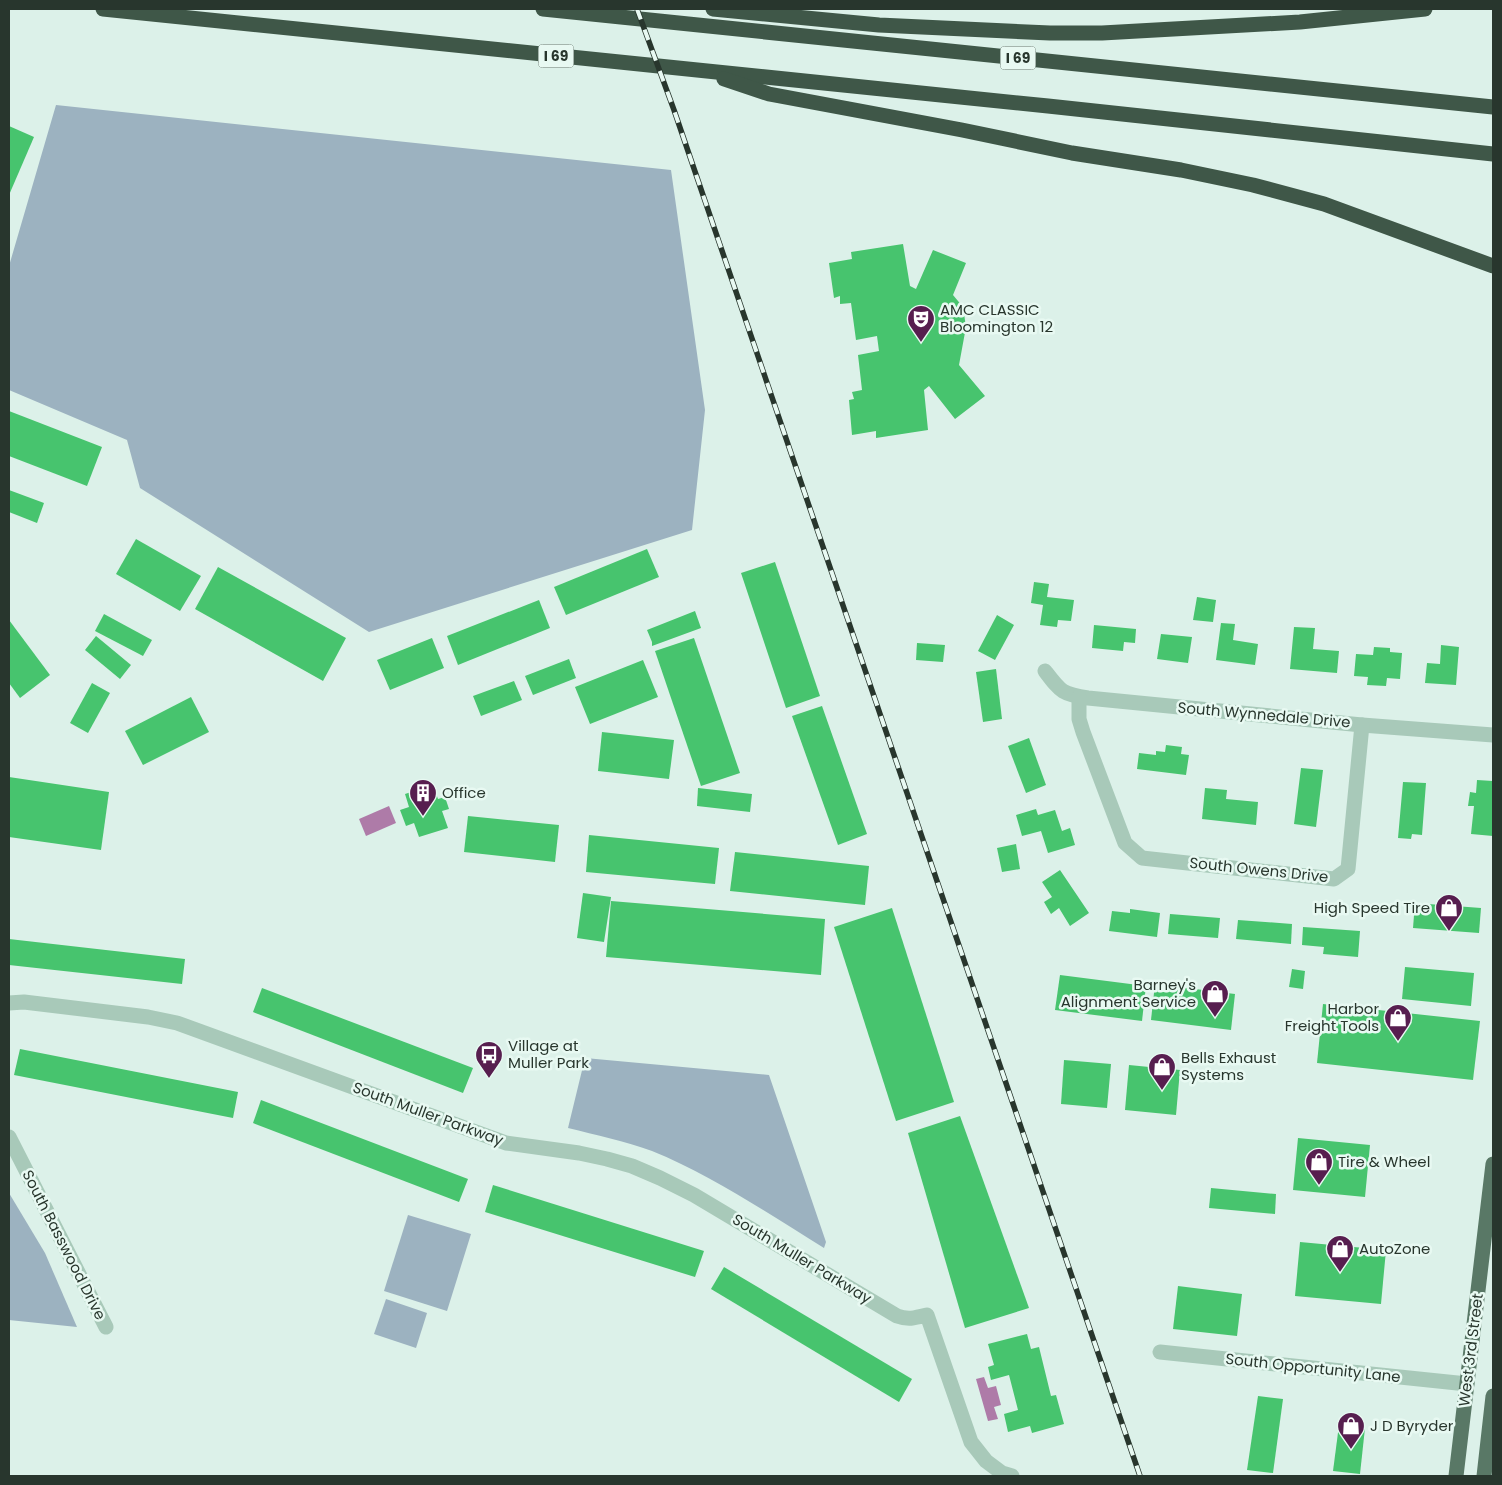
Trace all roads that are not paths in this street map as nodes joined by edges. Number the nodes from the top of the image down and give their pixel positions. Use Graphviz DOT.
graph roads {
  1 [pos="103,9"];
  2 [pos="543,9"];
  3 [pos="713,9"];
  4 [pos="1425,9"];
  5 [pos="696,70"];
  6 [pos="1493,107"];
  7 [pos="1493,154"];
  8 [pos="1492,266"];
  9 [pos="1045,671"];
  10 [pos="1079,697"];
  11 [pos="1362,724"];
  12 [pos="1493,735"];
  13 [pos="9,1003"];
  14 [pos="9,1137"];
  15 [pos="1493,1164"];
  16 [pos="1492,1193"];
  17 [pos="106,1327"];
  18 [pos="1160,1352"];
  19 [pos="1467,1384"];
  20 [pos="1493,1396"];
  21 [pos="1012,1476"];
  22 [pos="1456,1476"];
  23 [pos="1484,1476"];
  1 -- 5 [label="highway, I 69"];
  2 -- 6 [label="highway, I 69"];
  3 -- 4 [label="highway"];
  5 -- 7 [label="highway, I 69"];
  5 -- 8 [label="highway"];
  9 -- 10 [label="street, South Wynnedale Drive"];
  10 -- 11 [label="street, South Wynnedale Drive"];
  10 -- 11 [label="street, South Owens Drive"];
  11 -- 12 [label="street, South Wynnedale Drive"];
  13 -- 21 [label="street, South Muller Parkway"];
  14 -- 17 [label="street, South Basswood Drive"];
  15 -- 16 [label="main road, West 3rd Street"];
  16 -- 19 [label="main road, West 3rd Street"];
  18 -- 19 [label="street, South Opportunity Lane"];
  19 -- 22 [label="main road, West 3rd Street"];
  20 -- 23 [label="main road, West 3rd Street"];
}
